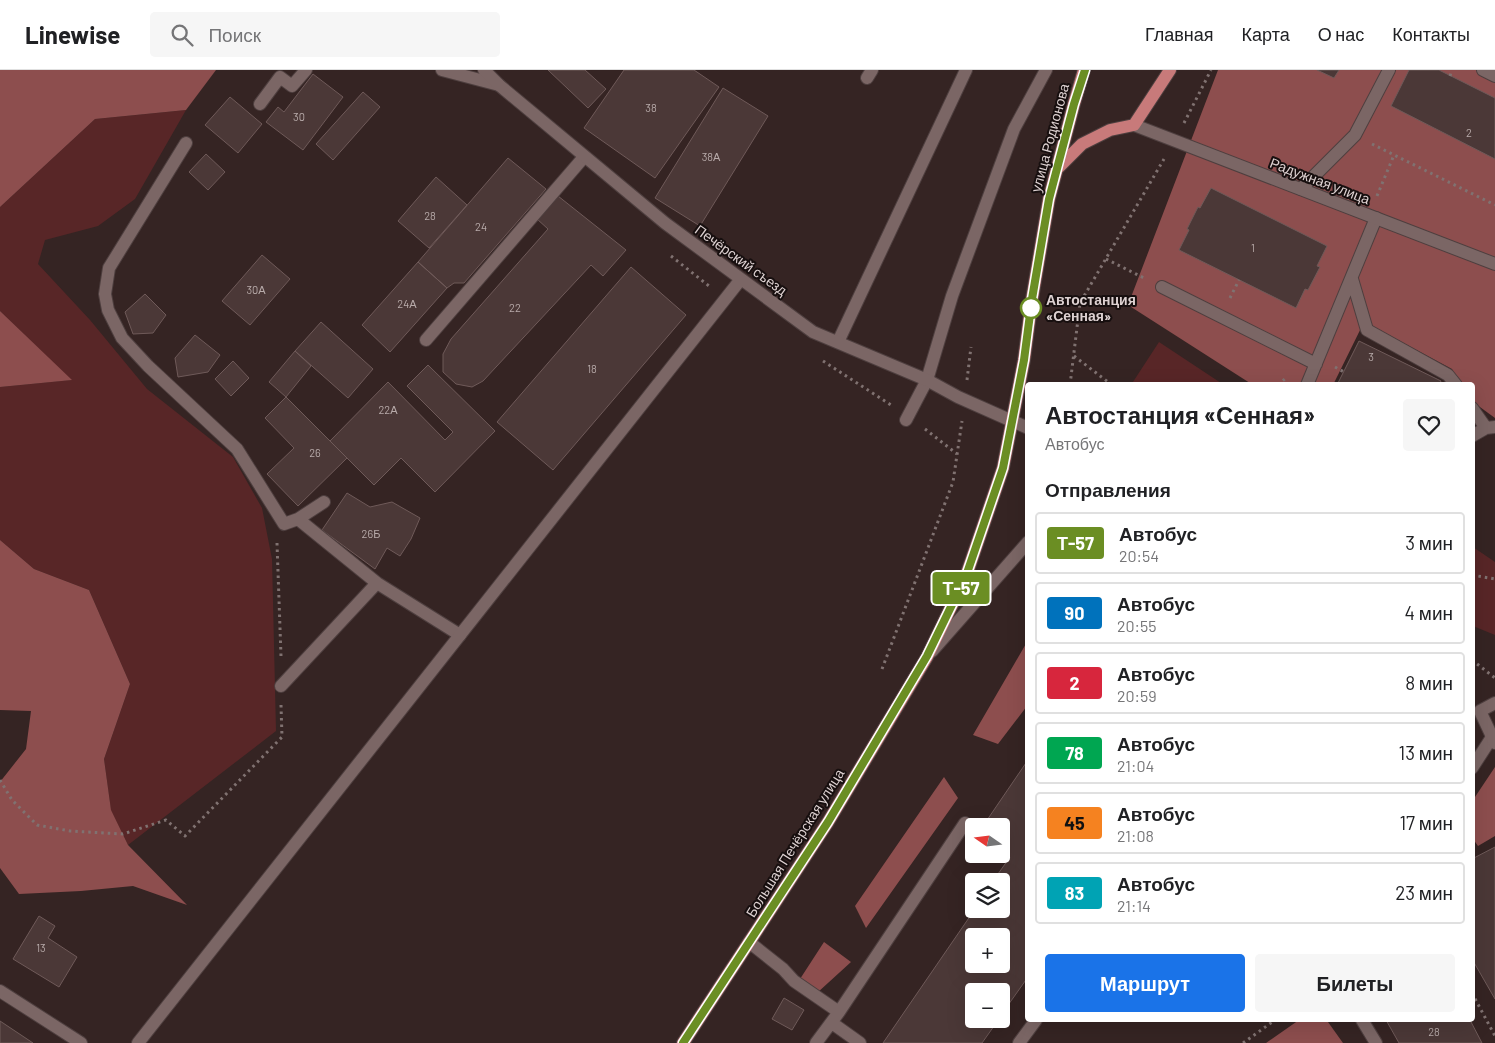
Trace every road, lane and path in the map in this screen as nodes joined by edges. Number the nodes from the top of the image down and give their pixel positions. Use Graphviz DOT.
graph roads {
  1 [pos="306,70"];
  2 [pos="442,70"];
  3 [pos="484,70"];
  4 [pos="489,70"];
  5 [pos="966,70"];
  6 [pos="1046,70"];
  7 [pos="1084,70"];
  8 [pos="1170,70"];
  9 [pos="1211,70"];
  10 [pos="1389,70"];
  11 [pos="1452,70"];
  12 [pos="1483,70"];
  13 [pos="1450,76"];
  14 [pos="1495,76"];
  15 [pos="499,85"];
  16 [pos="260,104"];
  17 [pos="1134,125"];
  18 [pos="1355,136"];
  19 [pos="1175,141"];
  20 [pos="186,143"];
  21 [pos="1394,155"];
  22 [pos="584,156"];
  23 [pos="1057,169"];
  24 [pos="1301,189"];
  25 [pos="1495,204"];
  26 [pos="1373,217"];
  27 [pos="1106,259"];
  28 [pos="1495,264"];
  29 [pos="741,279"];
  30 [pos="1352,279"];
  31 [pos="1162,287"];
  32 [pos="426,340"];
  33 [pos="838,342"];
  34 [pos="1074,356"];
  35 [pos="1316,364"];
  36 [pos="926,380"];
  37 [pos="1070,382"];
  38 [pos="1108,382"];
  39 [pos="1309,382"];
  40 [pos="1454,382"];
  41 [pos="1475,411"];
  42 [pos="907,418"];
  43 [pos="1013,421"];
  44 [pos="1025,427"];
  45 [pos="1491,427"];
  46 [pos="1475,435"];
  47 [pos="324,502"];
  48 [pos="298,519"];
  49 [pos="284,524"];
  50 [pos="1025,545"];
  51 [pos="1475,576"];
  52 [pos="1495,579"];
  53 [pos="377,583"];
  54 [pos="460,635"];
  55 [pos="927,656"];
  56 [pos="1475,662"];
  57 [pos="882,669"];
  58 [pos="1495,678"];
  59 [pos="281,686"];
  60 [pos="1495,703"];
  61 [pos="1476,709"];
  62 [pos="1494,740"];
  63 [pos="1475,764"];
  64 [pos="0,780"];
  65 [pos="965,822"];
  66 [pos="749,942"];
  67 [pos="0,991"];
  68 [pos="1475,999"];
  69 [pos="839,1012"];
  70 [pos="1034,1022"];
  71 [pos="1271,1022"];
  72 [pos="1363,1022"];
  73 [pos="832,1023"];
  74 [pos="1495,1036"];
  75 [pos="81,1043"];
  76 [pos="138,1043"];
  77 [pos="683,1043"];
  78 [pos="816,1043"];
  79 [pos="860,1043"];
  80 [pos="1018,1043"];
  81 [pos="1242,1043"];
  82 [pos="1376,1043"];
  1 -- 16 [label="street"];
  2 -- 15 [label="street"];
  3 -- 15 [label="street, Печёрский съезд"];
  4 -- 15 [label="street"];
  5 -- 33 [label="street"];
  6 -- 36 [label="street"];
  7 -- 23 [label="main road, улица Родионова"];
  8 -- 17 [label="main road"];
  9 -- 19 [label="path"];
  10 -- 18 [label="street"];
  11 -- 13 [label="path"];
  12 -- 14 [label="street"];
  15 -- 22 [label="street, Печёрский съезд"];
  17 -- 19 [label="street, Радужная улица"];
  17 -- 23 [label="main road"];
  18 -- 21 [label="path"];
  18 -- 24 [label="street"];
  19 -- 24 [label="street, Радужная улица"];
  19 -- 27 [label="path"];
  20 -- 49 [label="street"];
  21 -- 25 [label="path"];
  21 -- 26 [label="path"];
  22 -- 29 [label="street, Печёрский съезд"];
  22 -- 32 [label="street"];
  23 -- 43 [label="main road, улица Родионова"];
  24 -- 26 [label="street, Радужная улица"];
  26 -- 28 [label="street, Радужная улица"];
  26 -- 30 [label="street"];
  27 -- 31 [label="path"];
  27 -- 34 [label="path"];
  29 -- 33 [label="street, Печёрский съезд"];
  29 -- 54 [label="street"];
  30 -- 35 [label="street"];
  30 -- 40 [label="street"];
  31 -- 35 [label="street"];
  33 -- 36 [label="street, Печёрский съезд"];
  34 -- 37 [label="path"];
  34 -- 38 [label="path"];
  35 -- 39 [label="street"];
  36 -- 42 [label="street"];
  36 -- 43 [label="street, Печёрский съезд"];
  41 -- 45 [label="street"];
  42 -- 57 [label="path"];
  43 -- 44 [label="street, Печёрский съезд"];
  43 -- 55 [label="main road, Большая Печёрская улица"];
  45 -- 46 [label="street"];
  47 -- 48 [label="street"];
  48 -- 49 [label="street"];
  48 -- 53 [label="street"];
  49 -- 59 [label="path"];
  50 -- 55 [label="street, Большая Печёрская улица"];
  51 -- 52 [label="path"];
  53 -- 54 [label="street"];
  53 -- 59 [label="street"];
  54 -- 76 [label="street"];
  55 -- 66 [label="main road, Большая Печёрская улица"];
  56 -- 58 [label="path"];
  59 -- 64 [label="path"];
  60 -- 61 [label="street"];
  61 -- 62 [label="street"];
  62 -- 63 [label="street"];
  65 -- 69 [label="street"];
  66 -- 69 [label="street"];
  66 -- 77 [label="main road, Большая Печёрская улица"];
  67 -- 75 [label="street"];
  68 -- 74 [label="path"];
  69 -- 73 [label="street"];
  70 -- 80 [label="street"];
  71 -- 81 [label="path"];
  72 -- 82 [label="street"];
  73 -- 78 [label="street"];
  73 -- 79 [label="street"];
}
